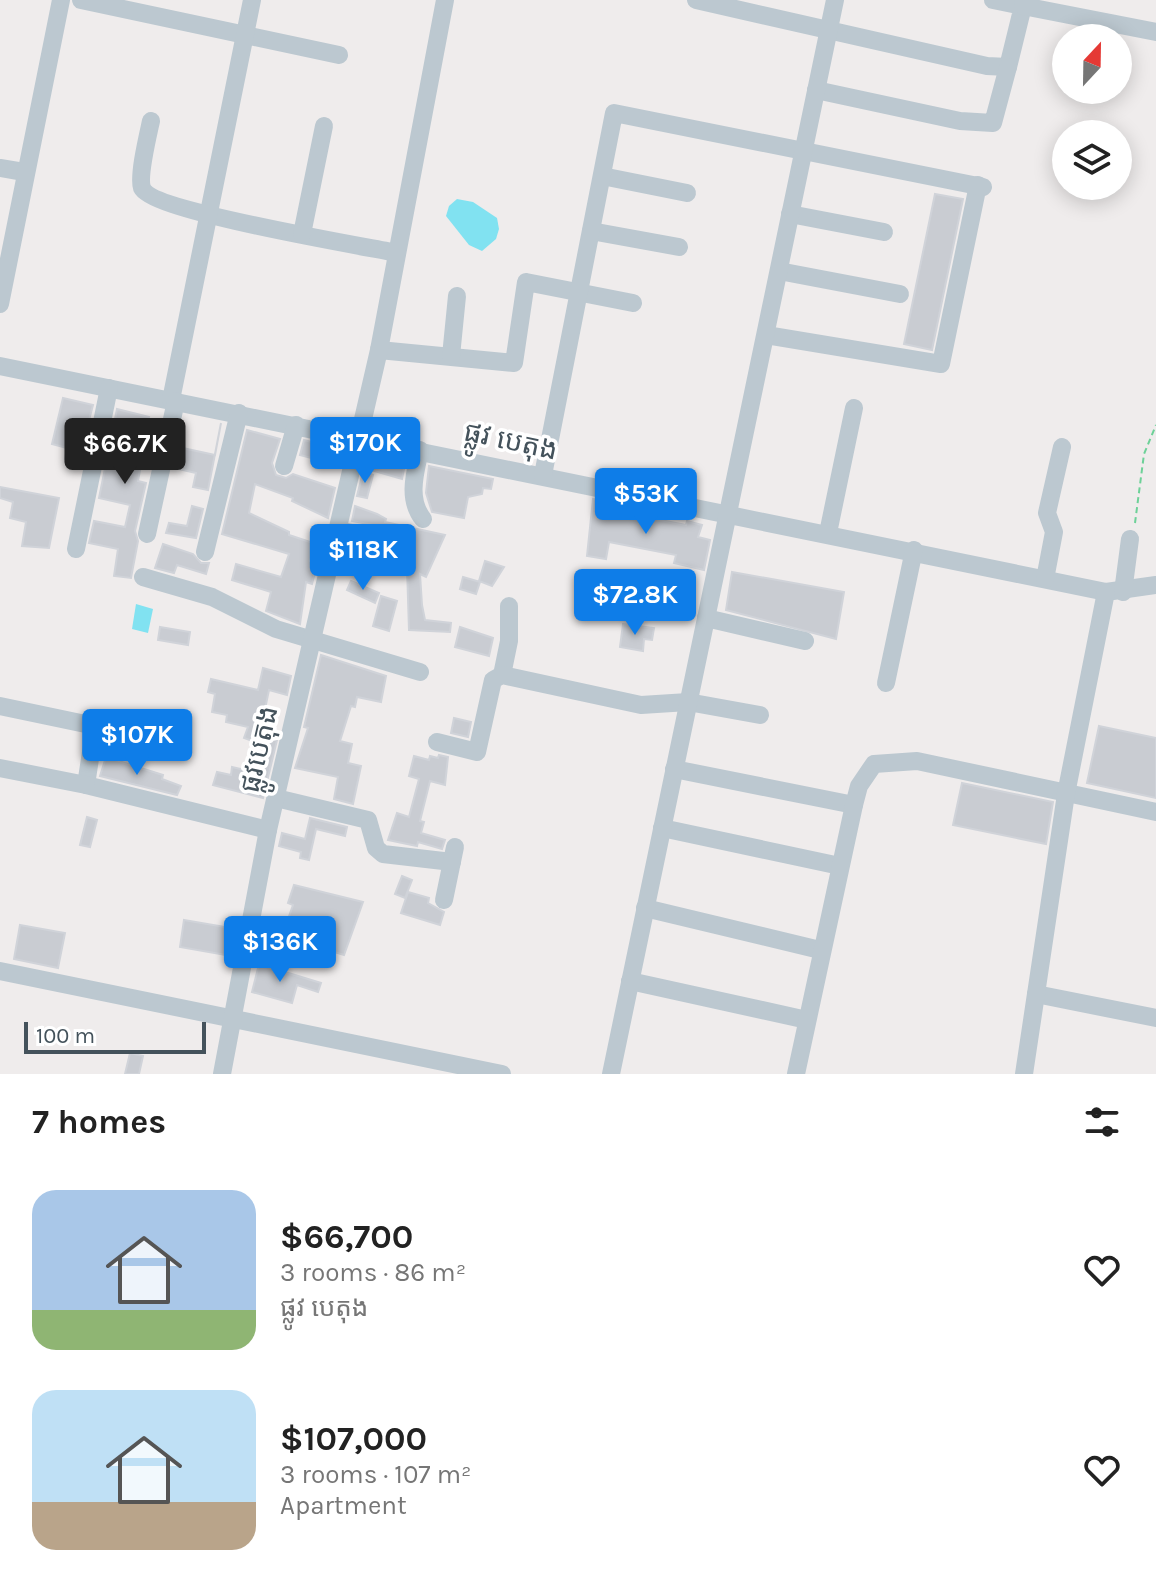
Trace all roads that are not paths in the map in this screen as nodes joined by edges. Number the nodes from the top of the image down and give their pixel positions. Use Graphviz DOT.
graph roads {
  1 [pos="61,0"];
  2 [pos="81,0"];
  3 [pos="252,0"];
  4 [pos="445,0"];
  5 [pos="696,0"];
  6 [pos="835,0"];
  7 [pos="993,0"];
  8 [pos="1024,3"];
  9 [pos="828,30"];
  10 [pos="1156,32"];
  11 [pos="245,35"];
  12 [pos="339,55"];
  13 [pos="1008,67"];
  14 [pos="816,90"];
  15 [pos="151,121"];
  16 [pos="324,126"];
  17 [pos="803,150"];
  18 [pos="0,168"];
  19 [pos="24,172"];
  20 [pos="602,176"];
  21 [pos="687,193"];
  22 [pos="790,214"];
  23 [pos="209,215"];
  24 [pos="591,231"];
  25 [pos="884,232"];
  26 [pos="302,234"];
  27 [pos="679,247"];
  28 [pos="397,253"];
  29 [pos="779,271"];
  30 [pos="579,292"];
  31 [pos="900,294"];
  32 [pos="457,296"];
  33 [pos="633,303"];
  34 [pos="0,304"];
  35 [pos="766,335"];
  36 [pos="379,350"];
  37 [pos="451,356"];
  38 [pos="0,366"];
  39 [pos="109,388"];
  40 [pos="174,400"];
  41 [pos="854,408"];
  42 [pos="239,413"];
  43 [pos="296,425"];
  44 [pos="358,438"];
  45 [pos="1062,447"];
  46 [pos="420,450"];
  47 [pos="284,466"];
  48 [pos="543,475"];
  49 [pos="728,513"];
  50 [pos="423,519"];
  51 [pos="337,530"];
  52 [pos="828,533"];
  53 [pos="147,534"];
  54 [pos="1130,539"];
  55 [pos="76,549"];
  56 [pos="914,550"];
  57 [pos="205,552"];
  58 [pos="397,560"];
  59 [pos="143,577"];
  60 [pos="1045,579"];
  61 [pos="1152,589"];
  62 [pos="1115,592"];
  63 [pos="509,606"];
  64 [pos="706,618"];
  65 [pos="312,641"];
  66 [pos="805,641"];
  67 [pos="420,672"];
  68 [pos="502,675"];
  69 [pos="886,683"];
  70 [pos="688,702"];
  71 [pos="0,706"];
  72 [pos="760,715"];
  73 [pos="437,742"];
  74 [pos="0,768"];
  75 [pos="674,769"];
  76 [pos="86,785"];
  77 [pos="1066,794"];
  78 [pos="276,798"];
  79 [pos="854,805"];
  80 [pos="1156,812"];
  81 [pos="662,828"];
  82 [pos="268,830"];
  83 [pos="840,866"];
  84 [pos="444,900"];
  85 [pos="645,908"];
  86 [pos="820,950"];
  87 [pos="0,971"];
  88 [pos="630,981"];
  89 [pos="1036,994"];
  90 [pos="234,1016"];
  91 [pos="1156,1018"];
  92 [pos="807,1020"];
  93 [pos="222,1074"];
  94 [pos="502,1074"];
  95 [pos="611,1074"];
  96 [pos="796,1074"];
  97 [pos="1024,1074"];
  1 -- 19 [label="street"];
  2 -- 11 [label="street"];
  3 -- 11 [label="street"];
  4 -- 28 [label="street, ផ្លូវបេតុង"];
  5 -- 9 [label="street"];
  6 -- 9 [label="street"];
  7 -- 8 [label="street"];
  8 -- 10 [label="street"];
  8 -- 13 [label="street"];
  9 -- 13 [label="street"];
  9 -- 14 [label="street"];
  11 -- 12 [label="street"];
  11 -- 23 [label="street"];
  13 -- 14 [label="street"];
  14 -- 17 [label="street"];
  15 -- 23 [label="street"];
  16 -- 26 [label="street"];
  17 -- 20 [label="street"];
  17 -- 22 [label="street"];
  17 -- 35 [label="street"];
  18 -- 19 [label="street"];
  19 -- 34 [label="street"];
  20 -- 21 [label="street"];
  20 -- 24 [label="street"];
  22 -- 25 [label="street"];
  22 -- 29 [label="street"];
  23 -- 26 [label="street"];
  23 -- 40 [label="street"];
  24 -- 27 [label="street"];
  24 -- 30 [label="street"];
  26 -- 28 [label="street"];
  28 -- 36 [label="street, ផ្លូវបេតុង"];
  29 -- 31 [label="street"];
  29 -- 35 [label="street"];
  30 -- 33 [label="street"];
  30 -- 37 [label="street"];
  30 -- 48 [label="street"];
  32 -- 37 [label="street"];
  35 -- 49 [label="street"];
  36 -- 37 [label="street"];
  36 -- 44 [label="street, ផ្លូវបេតុង"];
  38 -- 39 [label="street, ផ្លូវ បេតុង"];
  39 -- 40 [label="street, ផ្លូវ បេតុង"];
  39 -- 55 [label="street"];
  40 -- 42 [label="street, ផ្លូវ បេតុង"];
  40 -- 53 [label="street"];
  41 -- 52 [label="street"];
  42 -- 43 [label="street, ផ្លូវ បេតុង"];
  42 -- 57 [label="street"];
  43 -- 44 [label="street, ផ្លូវ បេតុង"];
  43 -- 47 [label="street"];
  44 -- 46 [label="street, ផ្លូវ បេតុង"];
  44 -- 51 [label="street, ផ្លូវបេតុង"];
  45 -- 60 [label="street"];
  46 -- 48 [label="street, ផ្លូវ បេតុង"];
  46 -- 50 [label="street"];
  48 -- 49 [label="street, ផ្លូវ បេតុង"];
  49 -- 52 [label="street, ផ្លូវ បេតុង"];
  49 -- 64 [label="street"];
  51 -- 58 [label="street"];
  51 -- 65 [label="street, ផ្លូវបេតុង"];
  52 -- 56 [label="street, ផ្លូវ បេតុង"];
  54 -- 62 [label="street"];
  56 -- 60 [label="street, ផ្លូវ បេតុង"];
  56 -- 69 [label="street"];
  59 -- 65 [label="street"];
  60 -- 62 [label="street, ផ្លូវ បេតុង"];
  61 -- 62 [label="street"];
  62 -- 77 [label="street"];
  63 -- 68 [label="street"];
  64 -- 66 [label="street"];
  64 -- 70 [label="street"];
  65 -- 67 [label="street"];
  65 -- 78 [label="street, ផ្លូវបេតុង"];
  68 -- 70 [label="street"];
  68 -- 73 [label="street"];
  70 -- 72 [label="street"];
  70 -- 75 [label="street"];
  71 -- 76 [label="street"];
  74 -- 76 [label="street"];
  75 -- 79 [label="street"];
  75 -- 81 [label="street"];
  76 -- 82 [label="street"];
  77 -- 79 [label="street"];
  77 -- 80 [label="street"];
  77 -- 89 [label="street"];
  78 -- 82 [label="street, ផ្លូវបេតុង"];
  78 -- 84 [label="street"];
  79 -- 83 [label="street"];
  81 -- 83 [label="street"];
  81 -- 85 [label="street"];
  82 -- 90 [label="street, ផ្លូវបេតុង"];
  83 -- 86 [label="street"];
  85 -- 86 [label="street"];
  85 -- 88 [label="street"];
  86 -- 92 [label="street"];
  87 -- 90 [label="street"];
  88 -- 92 [label="street"];
  88 -- 95 [label="street"];
  89 -- 91 [label="street"];
  89 -- 97 [label="street"];
  90 -- 93 [label="street, ផ្លូវបេតុង"];
  90 -- 94 [label="street"];
  92 -- 96 [label="street"];
}
